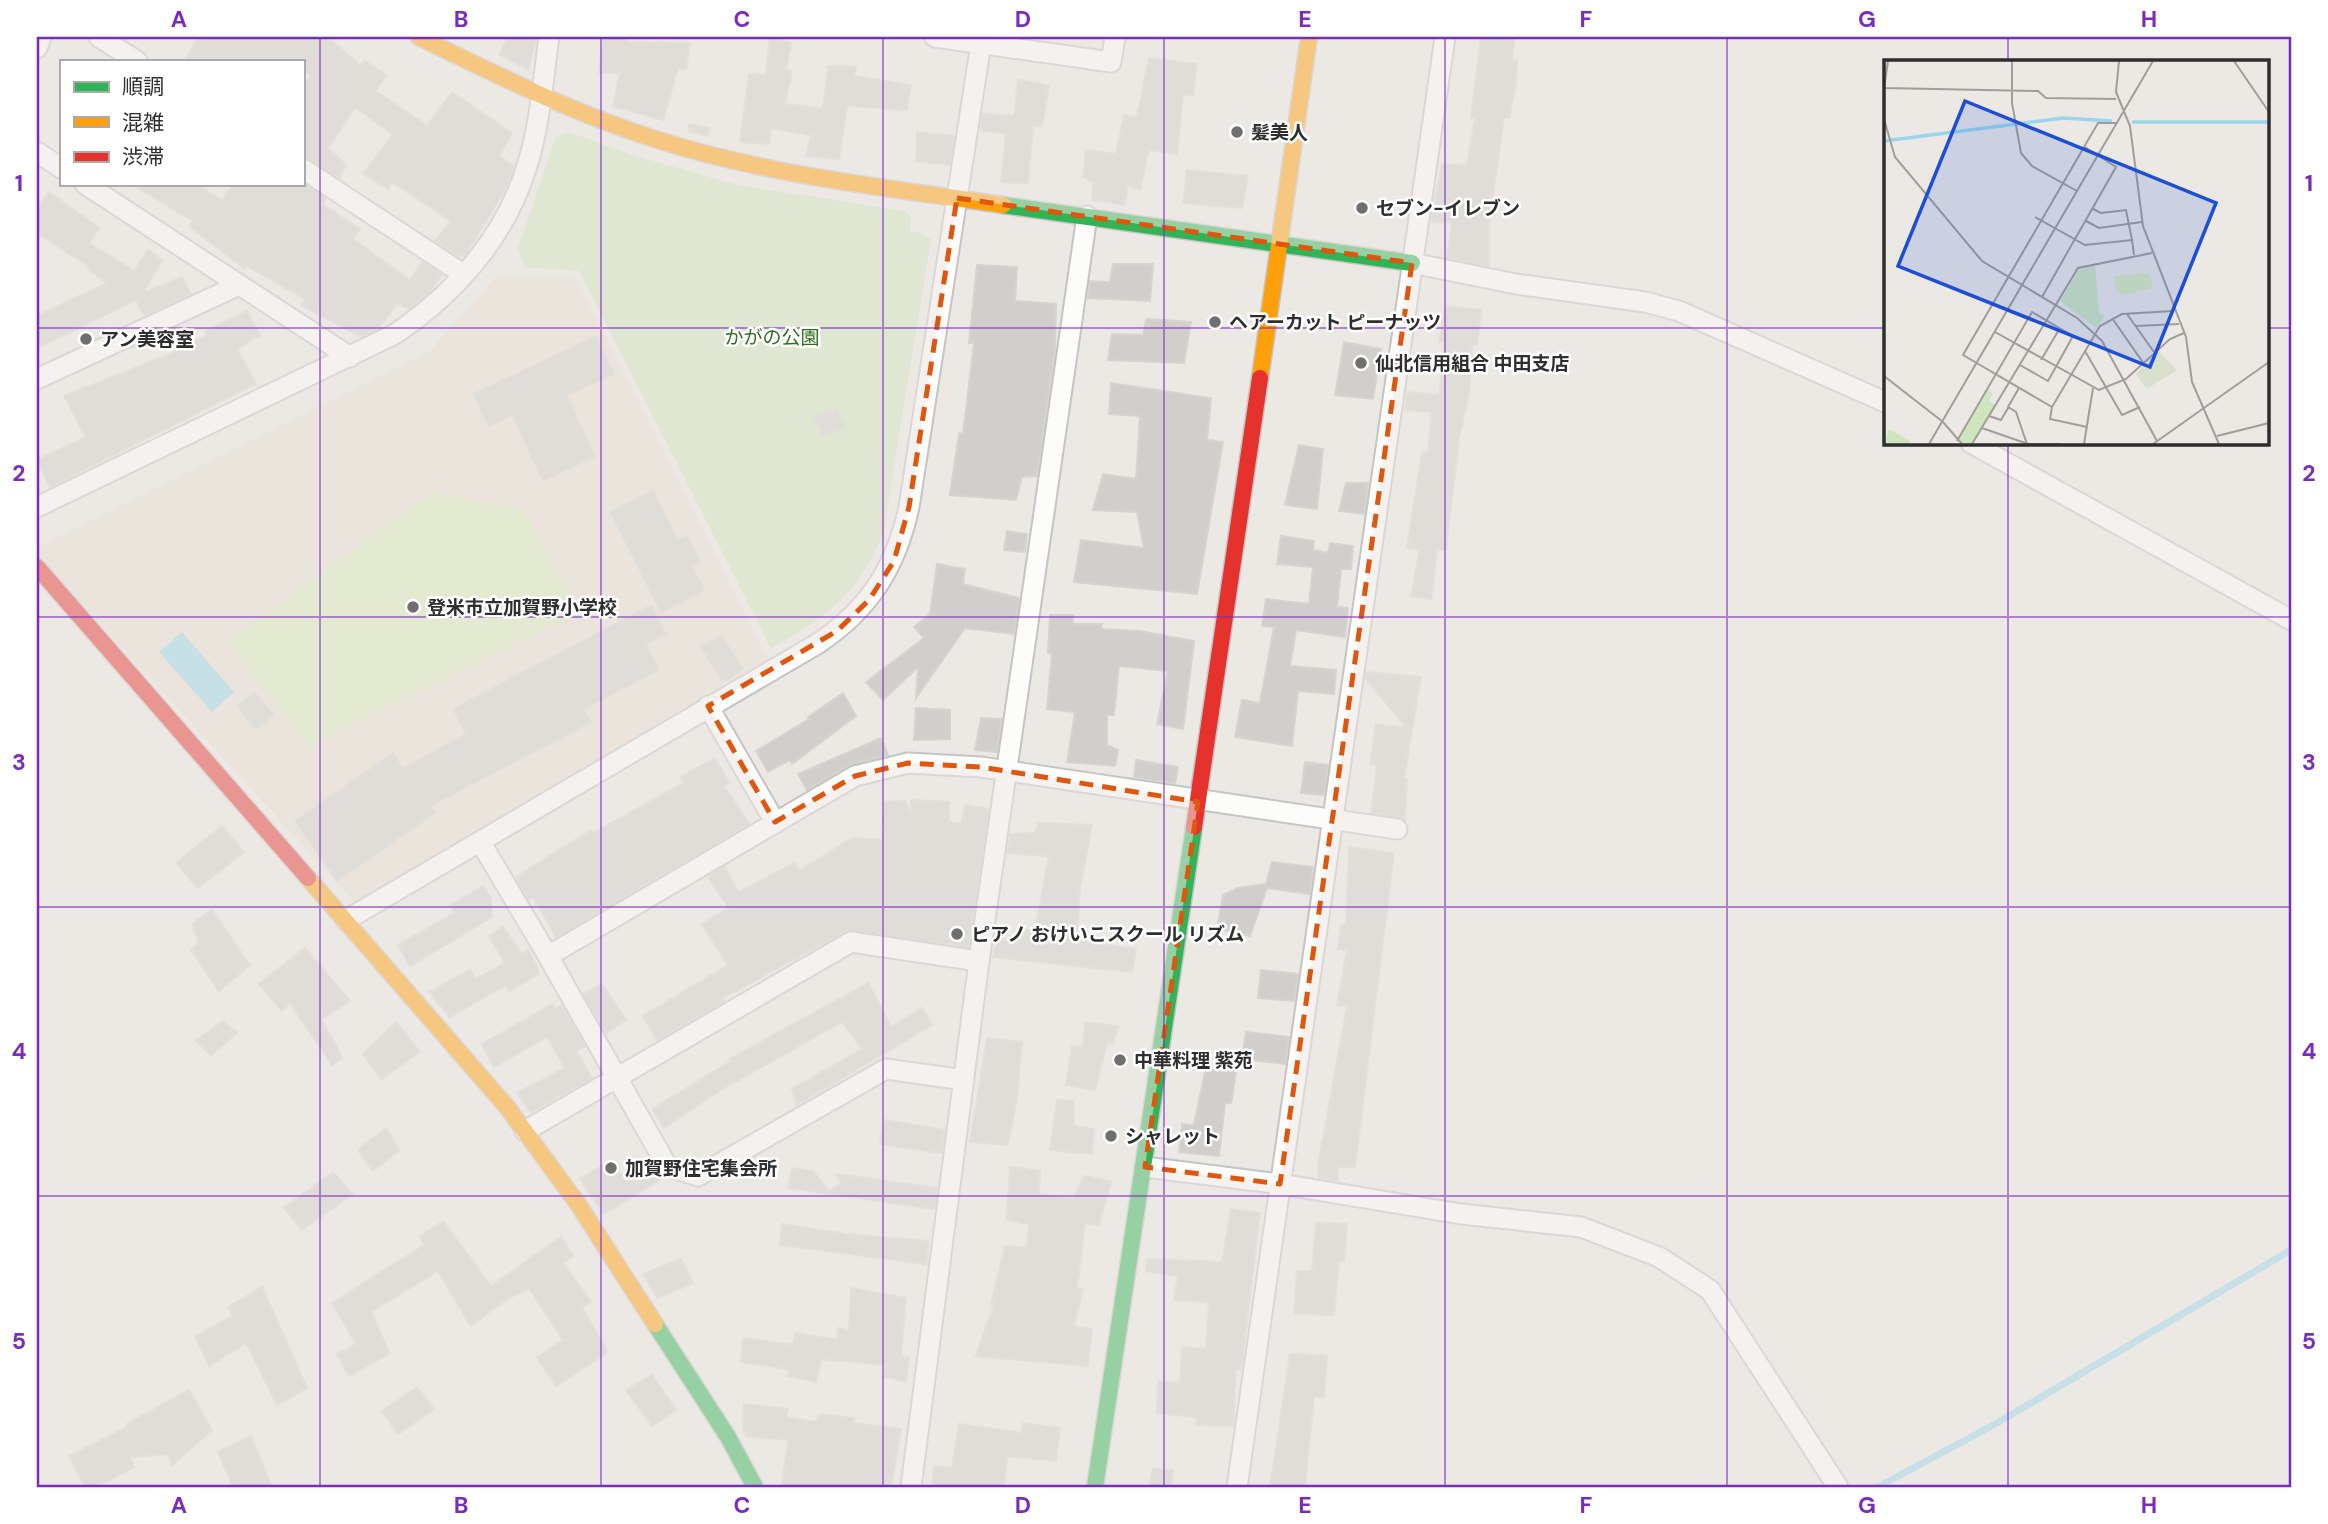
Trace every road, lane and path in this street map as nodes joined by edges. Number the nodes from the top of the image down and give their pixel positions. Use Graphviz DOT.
graph roads {
  1 [pos="41,37"];
  2 [pos="99,37"];
  3 [pos="419,37"];
  4 [pos="549,37"];
  5 [pos="934,37"];
  6 [pos="1115,37"];
  7 [pos="1309,37"];
  8 [pos="1445,37"];
  9 [pos="981,40"];
  10 [pos="37,48"];
  11 [pos="135,60"];
  12 [pos="541,97"];
  13 [pos="37,152"];
  14 [pos="60,167"];
  15 [pos="304,170"];
  16 [pos="88,186"];
  17 [pos="957,198"];
  18 [pos="1087,216"];
  19 [pos="1278,244"];
  20 [pos="1412,263"];
  21 [pos="463,274"];
  22 [pos="239,285"];
  23 [pos="350,357"];
  24 [pos="37,379"];
  25 [pos="1884,402"];
  26 [pos="1973,444"];
  27 [pos="37,507"];
  28 [pos="37,567"];
  29 [pos="2291,620"];
  30 [pos="708,706"];
  31 [pos="1007,772"];
  32 [pos="1198,802"];
  33 [pos="1334,821"];
  34 [pos="775,822"];
  35 [pos="1397,829"];
  36 [pos="481,843"];
  37 [pos="346,920"];
  38 [pos="548,956"];
  39 [pos="979,961"];
  40 [pos="618,1077"];
  41 [pos="964,1080"];
  42 [pos="525,1131"];
  43 [pos="1145,1167"];
  44 [pos="1280,1184"];
  45 [pos="755,1487"];
  46 [pos="911,1487"];
  47 [pos="1095,1487"];
  48 [pos="1237,1487"];
  49 [pos="1838,1487"];
  1 -- 10 [label="street"];
  2 -- 11 [label="street"];
  3 -- 12 [label="street"];
  4 -- 12 [label="street"];
  5 -- 9 [label="street"];
  6 -- 9 [label="street"];
  7 -- 19 [label="street"];
  8 -- 20 [label="street"];
  9 -- 17 [label="street"];
  12 -- 17 [label="street"];
  12 -- 21 [label="street"];
  13 -- 14 [label="street"];
  15 -- 21 [label="street"];
  16 -- 22 [label="street"];
  17 -- 18 [label="street"];
  17 -- 30 [label="street"];
  18 -- 19 [label="street"];
  18 -- 31 [label="street"];
  19 -- 20 [label="street"];
  19 -- 32 [label="street"];
  20 -- 25 [label="street"];
  20 -- 33 [label="street"];
  21 -- 23 [label="street"];
  22 -- 23 [label="street"];
  22 -- 24 [label="street"];
  23 -- 27 [label="street"];
  26 -- 29 [label="street"];
  28 -- 37 [label="street"];
  30 -- 34 [label="street"];
  30 -- 36 [label="street"];
  31 -- 32 [label="street"];
  31 -- 34 [label="street"];
  31 -- 39 [label="street"];
  32 -- 33 [label="street"];
  32 -- 43 [label="street"];
  33 -- 35 [label="street"];
  33 -- 44 [label="street"];
  34 -- 38 [label="street"];
  36 -- 37 [label="street"];
  36 -- 38 [label="street"];
  37 -- 42 [label="street"];
  38 -- 40 [label="street"];
  39 -- 40 [label="street"];
  39 -- 41 [label="street"];
  40 -- 41 [label="street"];
  40 -- 42 [label="street"];
  41 -- 46 [label="street"];
  42 -- 45 [label="street"];
  43 -- 44 [label="street"];
  43 -- 47 [label="street"];
  44 -- 48 [label="street"];
  44 -- 49 [label="street"];
}
